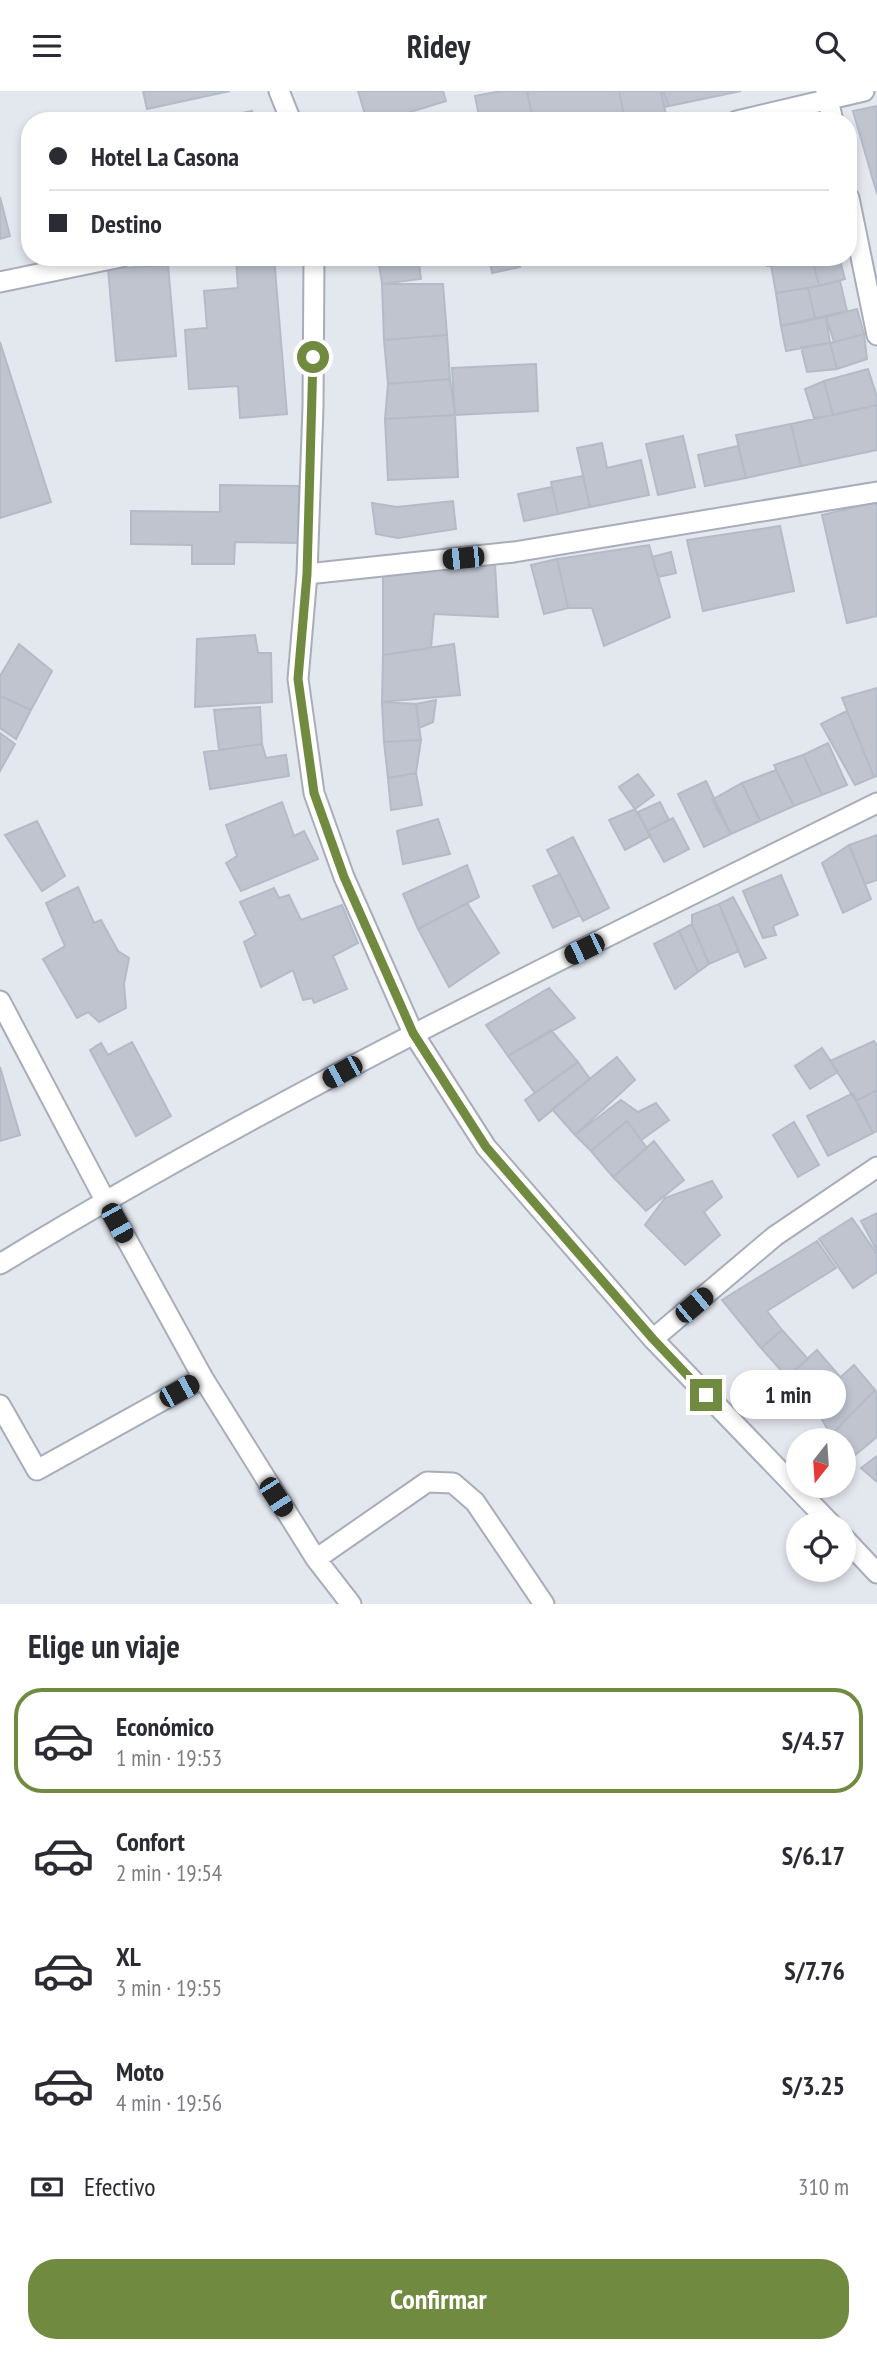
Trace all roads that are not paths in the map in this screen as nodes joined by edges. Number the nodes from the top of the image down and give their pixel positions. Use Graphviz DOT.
graph roads {
  1 [pos="279,91"];
  2 [pos="864,91"];
  3 [pos="827,95"];
  4 [pos="287,112"];
  5 [pos="768,112"];
  6 [pos="857,237"];
  7 [pos="77,266"];
  8 [pos="314,266"];
  9 [pos="0,282"];
  10 [pos="877,335"];
  11 [pos="877,492"];
  12 [pos="307,574"];
  13 [pos="877,803"];
  14 [pos="0,1001"];
  15 [pos="413,1033"];
  16 [pos="877,1167"];
  17 [pos="105,1200"];
  18 [pos="0,1264"];
  19 [pos="653,1339"];
  20 [pos="203,1378"];
  21 [pos="0,1405"];
  22 [pos="819,1512"];
  23 [pos="856,1551"];
  24 [pos="316,1559"];
  25 [pos="877,1573"];
  26 [pos="344,1601"];
  27 [pos="544,1604"];
  1 -- 4 [label="street"];
  2 -- 3 [label="street"];
  3 -- 5 [label="street"];
  6 -- 10 [label="street"];
  7 -- 9 [label="street"];
  8 -- 12 [label="street"];
  11 -- 12 [label="street"];
  12 -- 15 [label="street"];
  13 -- 15 [label="street"];
  14 -- 17 [label="street"];
  15 -- 17 [label="street"];
  15 -- 19 [label="street"];
  16 -- 19 [label="street"];
  17 -- 18 [label="street"];
  17 -- 20 [label="street"];
  19 -- 22 [label="street"];
  20 -- 21 [label="street"];
  20 -- 24 [label="street"];
  23 -- 25 [label="street"];
  24 -- 26 [label="street"];
  24 -- 27 [label="street"];
}
